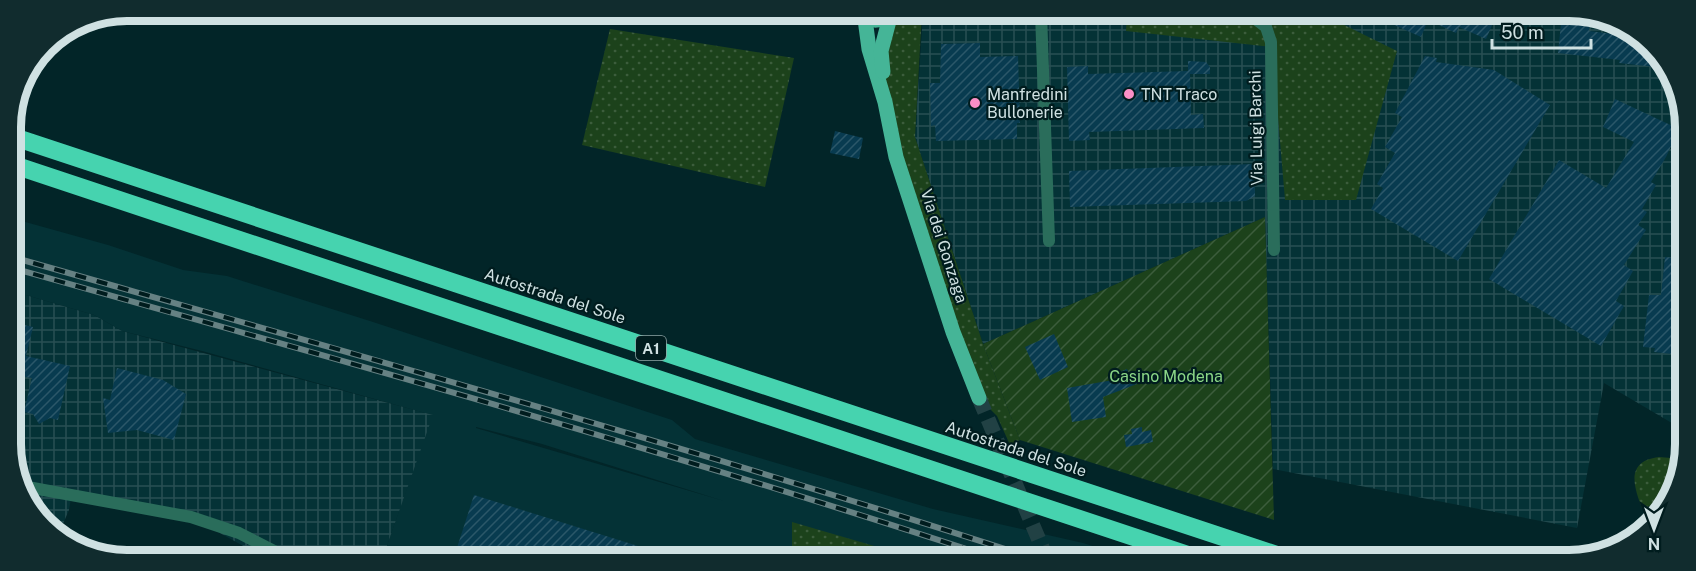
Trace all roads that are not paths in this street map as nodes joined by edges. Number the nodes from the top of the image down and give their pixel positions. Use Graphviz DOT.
graph roads {
  1 [pos="861,21"];
  2 [pos="891,21"];
  3 [pos="1041,21"];
  4 [pos="1258,21"];
  5 [pos="885,102"];
  6 [pos="21,139"];
  7 [pos="21,167"];
  8 [pos="1049,241"];
  9 [pos="1274,250"];
  10 [pos="979,398"];
  11 [pos="31,488"];
  12 [pos="272,550"];
  13 [pos="1173,550"];
  14 [pos="1262,550"];
  1 -- 5 [label="main road, Via dei Gonzaga"];
  2 -- 5 [label="main road, Via dei Gonzaga"];
  3 -- 8 [label="street"];
  4 -- 9 [label="street, Via Luigi Barchi"];
  5 -- 10 [label="main road, Via dei Gonzaga"];
  6 -- 14 [label="highway, Autostrada del Sole / A1"];
  7 -- 13 [label="highway, A1"];
  11 -- 12 [label="street"];
}
